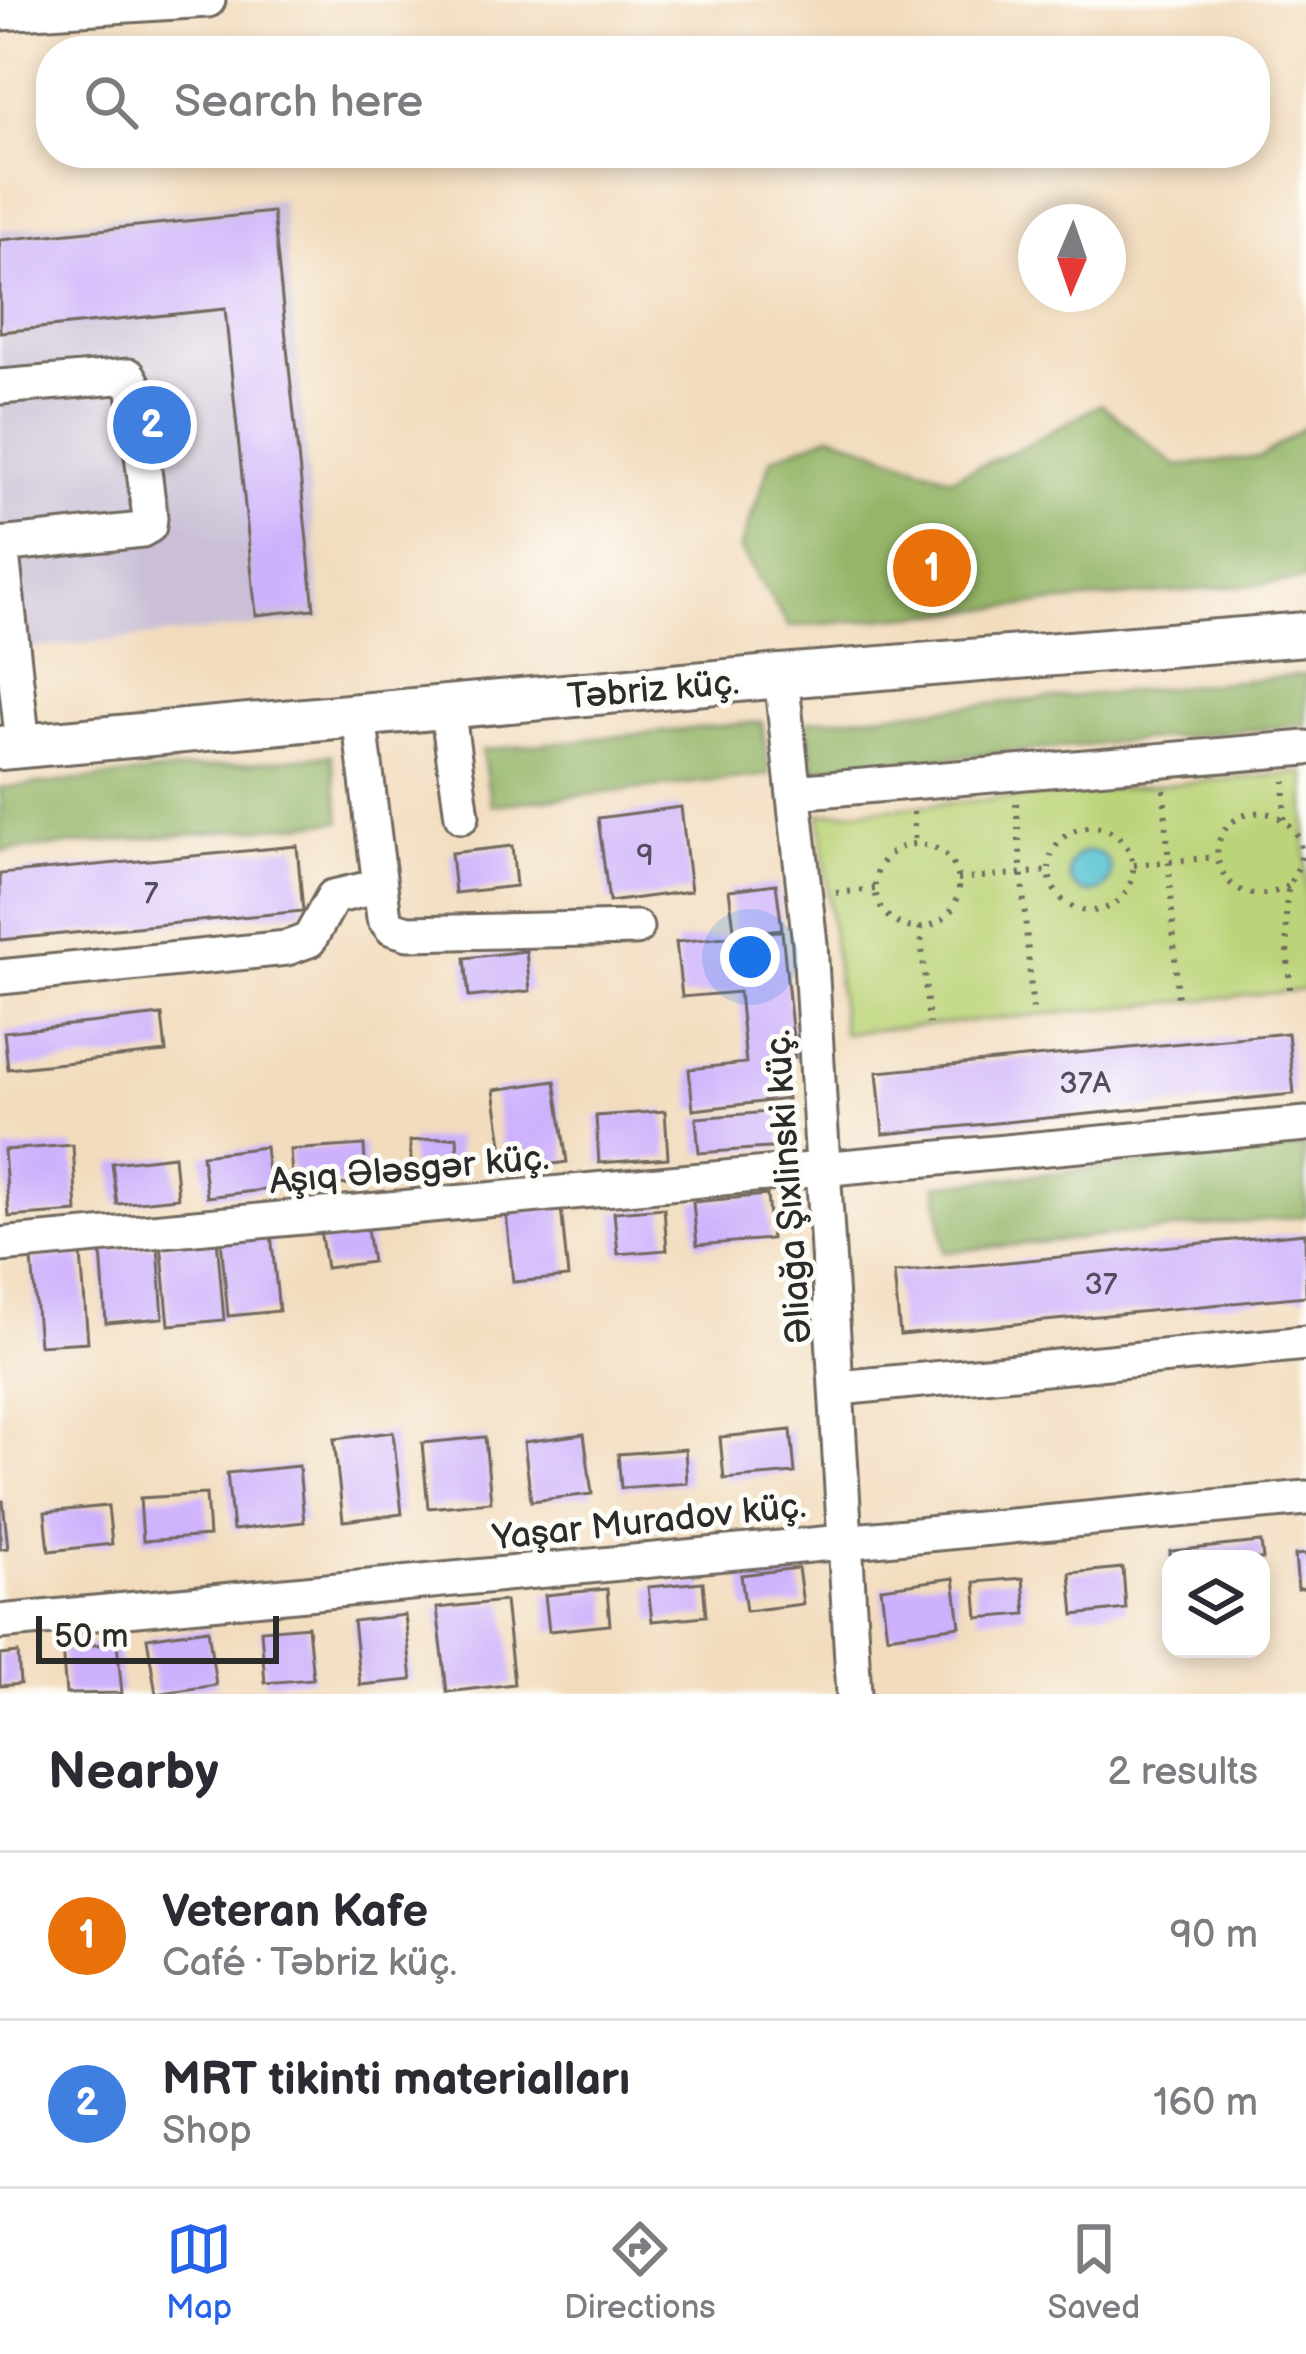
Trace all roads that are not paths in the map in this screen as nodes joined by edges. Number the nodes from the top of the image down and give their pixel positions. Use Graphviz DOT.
graph roads {
  1 [pos="208,0"];
  2 [pos="0,13"];
  3 [pos="0,387"];
  4 [pos="1,544"];
  5 [pos="1306,634"];
  6 [pos="781,676"];
  7 [pos="447,707"];
  8 [pos="358,715"];
  9 [pos="12,747"];
  10 [pos="1295,762"];
  11 [pos="794,792"];
  12 [pos="462,816"];
  13 [pos="380,886"];
  14 [pos="636,928"];
  15 [pos="0,977"];
  16 [pos="1306,1124"];
  17 [pos="825,1168"];
  18 [pos="0,1246"];
  19 [pos="1306,1343"];
  20 [pos="838,1388"];
  21 [pos="1306,1498"];
  22 [pos="846,1540"];
  23 [pos="0,1622"];
  24 [pos="854,1694"];
  1 -- 2 [label="street"];
  3 -- 4 [label="street"];
  4 -- 9 [label="street"];
  5 -- 6 [label="main road, Təbriz küç."];
  6 -- 7 [label="main road, Təbriz küç."];
  6 -- 11 [label="street, Əliağa Şıxlinski küç."];
  7 -- 8 [label="main road, Təbriz küç."];
  7 -- 12 [label="street"];
  8 -- 9 [label="main road, Təbriz küç."];
  8 -- 13 [label="street"];
  10 -- 11 [label="street"];
  11 -- 17 [label="street, Əliağa Şıxlinski küç."];
  13 -- 14 [label="street"];
  13 -- 15 [label="street"];
  16 -- 17 [label="street, Aşıq Ələsgər küç."];
  17 -- 18 [label="street, Aşıq Ələsgər küç."];
  17 -- 20 [label="street, Əliağa Şıxlinski küç."];
  19 -- 20 [label="street"];
  20 -- 22 [label="street, Əliağa Şıxlinski küç."];
  21 -- 22 [label="street, Yaşar Muradov küç."];
  22 -- 23 [label="street, Yaşar Muradov küç."];
  22 -- 24 [label="street, Əliağa Şıxlinski küç."];
}
